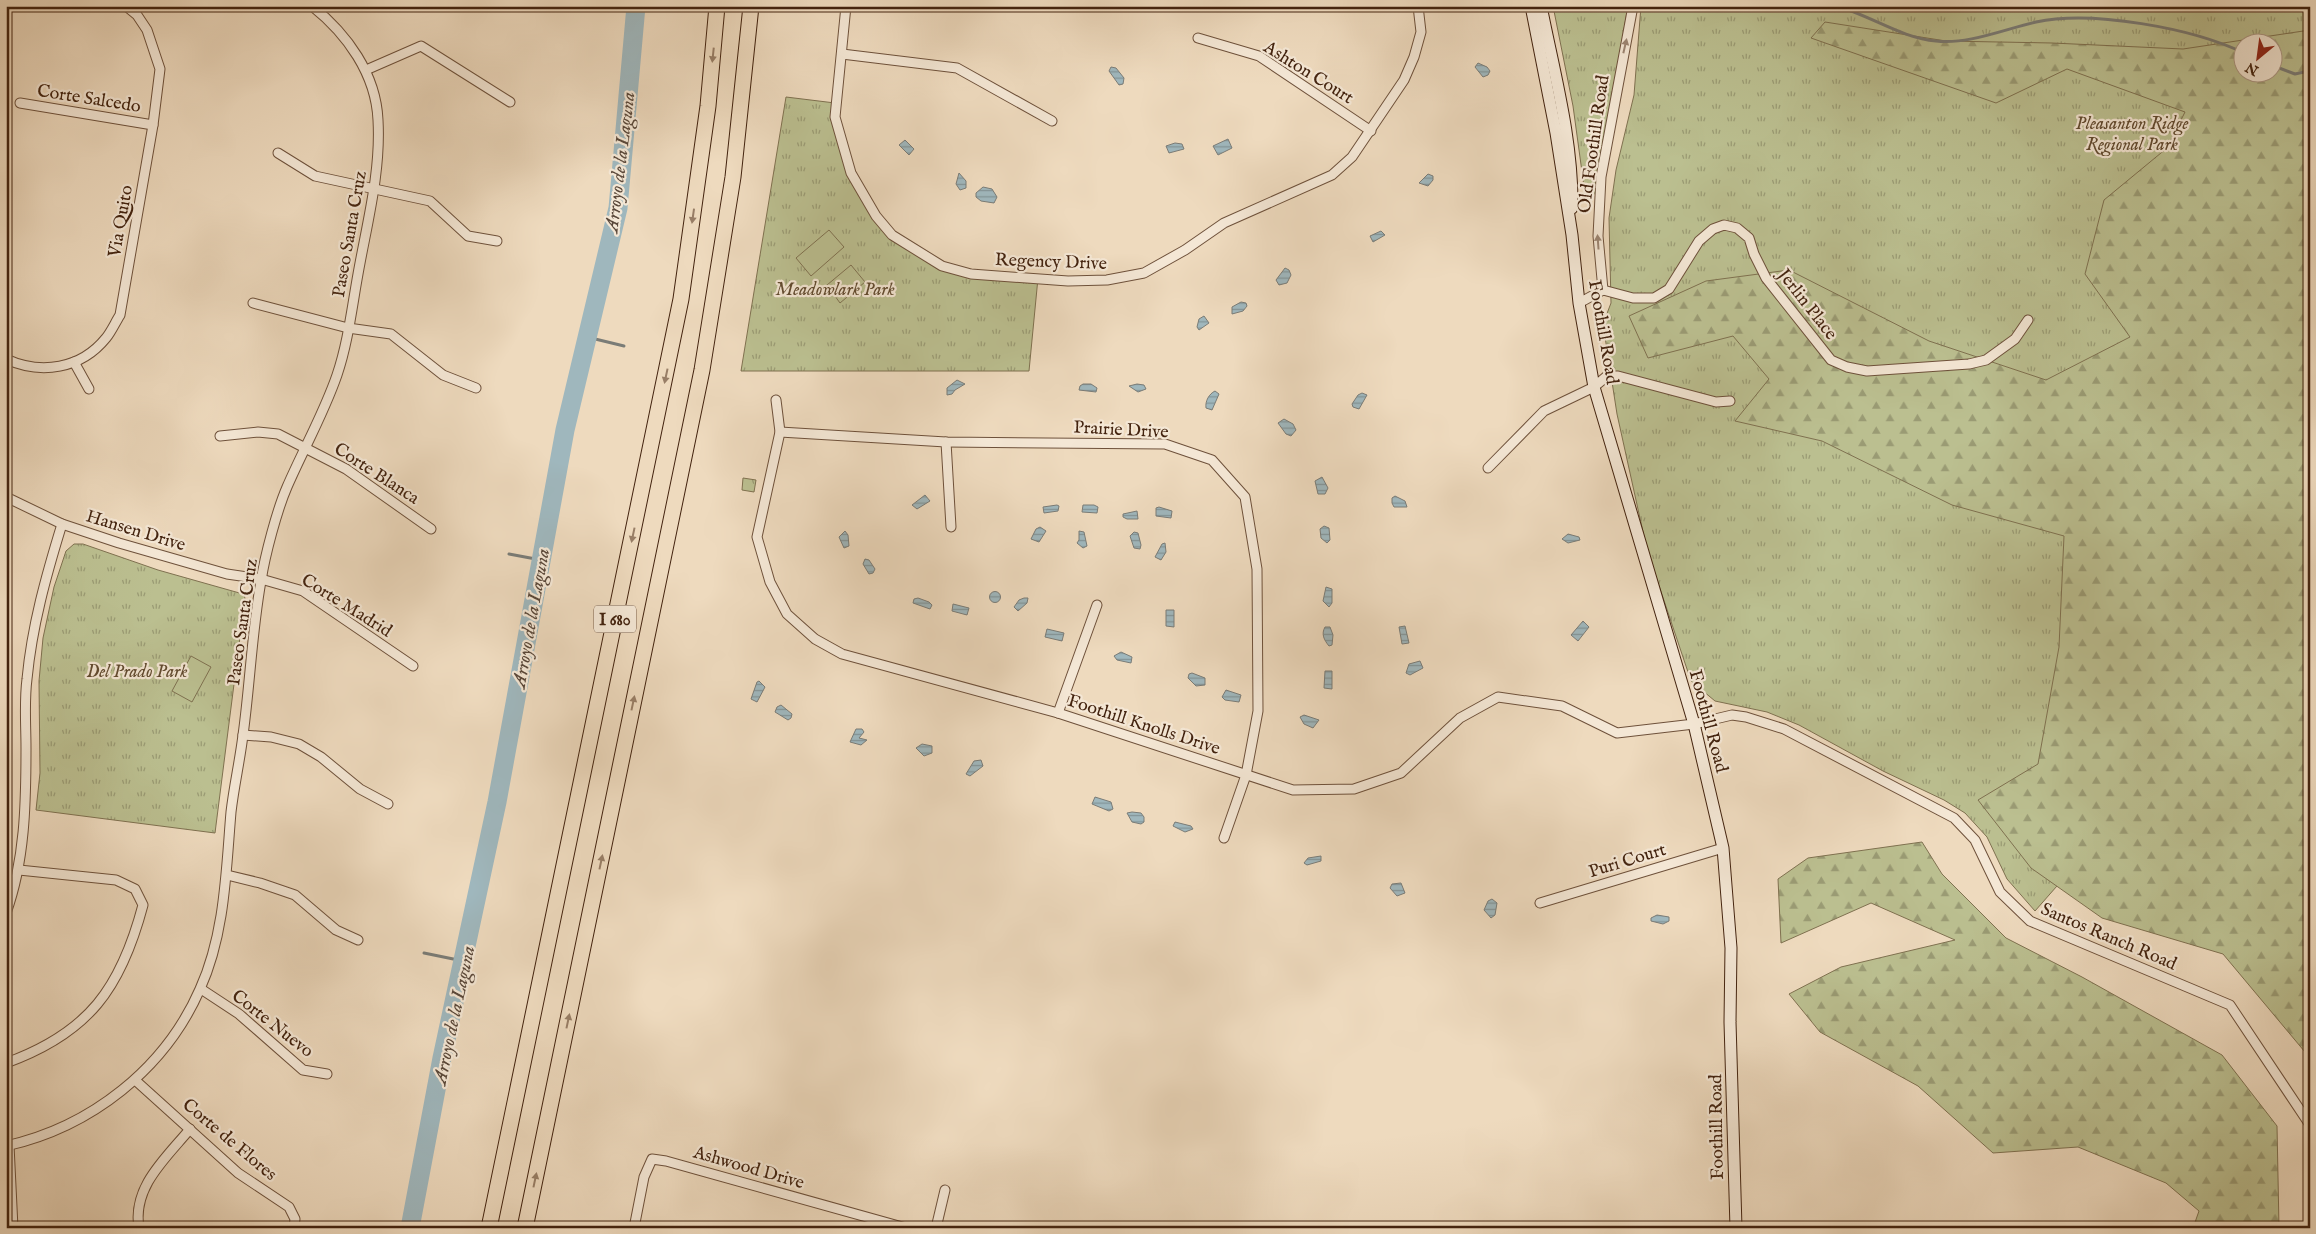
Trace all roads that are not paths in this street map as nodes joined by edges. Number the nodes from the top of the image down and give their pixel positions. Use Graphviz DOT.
graph roads {
  1 [pos="126,6"];
  2 [pos="312,6"];
  3 [pos="717,6"];
  4 [pos="751,6"];
  5 [pos="846,6"];
  6 [pos="1418,6"];
  7 [pos="1531,6"];
  8 [pos="1540,6"];
  9 [pos="1633,6"];
  10 [pos="1198,38"];
  11 [pos="842,54"];
  12 [pos="366,70"];
  13 [pos="510,102"];
  14 [pos="20,103"];
  15 [pos="1052,121"];
  16 [pos="153,125"];
  17 [pos="1371,131"];
  18 [pos="278,153"];
  19 [pos="374,188"];
  20 [pos="1572,235"];
  21 [pos="498,241"];
  22 [pos="1603,290"];
  23 [pos="253,303"];
  24 [pos="1579,304"];
  25 [pos="2028,320"];
  26 [pos="348,328"];
  27 [pos="6,359"];
  28 [pos="74,362"];
  29 [pos="1594,387"];
  30 [pos="476,388"];
  31 [pos="89,389"];
  32 [pos="776,400"];
  33 [pos="1730,401"];
  34 [pos="780,432"];
  35 [pos="220,436"];
  36 [pos="946,442"];
  37 [pos="305,447"];
  38 [pos="1488,468"];
  39 [pos="6,497"];
  40 [pos="62,524"];
  41 [pos="950,527"];
  42 [pos="431,529"];
  43 [pos="261,579"];
  44 [pos="1097,605"];
  45 [pos="413,666"];
  46 [pos="1058,713"];
  47 [pos="1694,724"];
  48 [pos="243,735"];
  49 [pos="1246,775"];
  50 [pos="388,804"];
  51 [pos="1224,838"];
  52 [pos="1724,848"];
  53 [pos="19,870"];
  54 [pos="227,875"];
  55 [pos="1540,903"];
  56 [pos="6,913"];
  57 [pos="358,940"];
  58 [pos="201,989"];
  59 [pos="6,1063"];
  60 [pos="327,1074"];
  61 [pos="135,1080"];
  62 [pos="2310,1125"];
  63 [pos="190,1130"];
  64 [pos="8,1145"];
  65 [pos="945,1190"];
  66 [pos="13,1228"];
  67 [pos="139,1228"];
  68 [pos="294,1228"];
  69 [pos="489,1228"];
  70 [pos="525,1228"];
  71 [pos="634,1228"];
  72 [pos="906,1228"];
  73 [pos="936,1228"];
  74 [pos="1736,1228"];
  1 -- 16 [label="street, Via Quito"];
  2 -- 12 [label="street, Paseo Santa Cruz"];
  3 -- 69 [label="highway, I 680, one-way"];
  70 -- 4 [label="highway, I 680, one-way"];
  5 -- 11 [label="street, Regency Drive"];
  6 -- 17 [label="street, Regency Drive"];
  7 -- 20 [label="main road, Foothill Road"];
  8 -- 20 [label="main road, Foothill Road"];
  22 -- 9 [label="street, Old Foothill Road, one-way"];
  10 -- 17 [label="street, Ashton Court"];
  11 -- 15 [label="street"];
  11 -- 17 [label="street, Regency Drive"];
  12 -- 13 [label="street"];
  12 -- 19 [label="street, Paseo Santa Cruz"];
  14 -- 16 [label="street, Corte Salcedo"];
  16 -- 28 [label="street, Via Quito"];
  18 -- 19 [label="street"];
  19 -- 21 [label="street"];
  19 -- 26 [label="street, Paseo Santa Cruz"];
  20 -- 24 [label="main road, Foothill Road"];
  22 -- 24 [label="street"];
  22 -- 25 [label="street, Jerlin Place"];
  23 -- 26 [label="street"];
  24 -- 29 [label="main road, Foothill Road"];
  26 -- 30 [label="street"];
  26 -- 37 [label="street, Paseo Santa Cruz"];
  27 -- 28 [label="street, Via Quito"];
  28 -- 31 [label="street"];
  29 -- 33 [label="street"];
  29 -- 38 [label="street"];
  29 -- 47 [label="main road, Foothill Road"];
  32 -- 34 [label="street, Foothill Knolls Drive"];
  34 -- 36 [label="street, Prairie Drive"];
  34 -- 46 [label="street, Foothill Knolls Drive"];
  35 -- 37 [label="street, Corte Blanca"];
  36 -- 41 [label="street"];
  36 -- 49 [label="street, Prairie Drive"];
  37 -- 42 [label="street, Corte Blanca"];
  37 -- 43 [label="street, Paseo Santa Cruz"];
  39 -- 40 [label="street, Hansen Drive"];
  40 -- 43 [label="street, Hansen Drive"];
  40 -- 53 [label="street"];
  43 -- 45 [label="street, Corte Madrid"];
  43 -- 48 [label="street, Paseo Santa Cruz"];
  44 -- 46 [label="street"];
  46 -- 49 [label="street, Foothill Knolls Drive"];
  47 -- 49 [label="street, Foothill Knolls Drive"];
  47 -- 52 [label="main road, Foothill Road"];
  47 -- 62 [label="street, Santos Ranch Road"];
  48 -- 50 [label="street"];
  48 -- 54 [label="street, Paseo Santa Cruz"];
  49 -- 51 [label="street, Prairie Drive"];
  52 -- 55 [label="street, Puri Court"];
  52 -- 74 [label="main road, Foothill Road"];
  53 -- 56 [label="street"];
  53 -- 59 [label="street"];
  54 -- 57 [label="street"];
  54 -- 58 [label="street, Paseo Santa Cruz"];
  58 -- 60 [label="street, Corte Nuevo"];
  58 -- 61 [label="street, Paseo Santa Cruz"];
  61 -- 63 [label="street, Corte de Flores"];
  61 -- 64 [label="street, Paseo Santa Cruz"];
  63 -- 67 [label="street"];
  63 -- 68 [label="street, Corte de Flores"];
  64 -- 66 [label="street"];
  65 -- 73 [label="street"];
  71 -- 72 [label="street, Ashwood Drive"];
}
